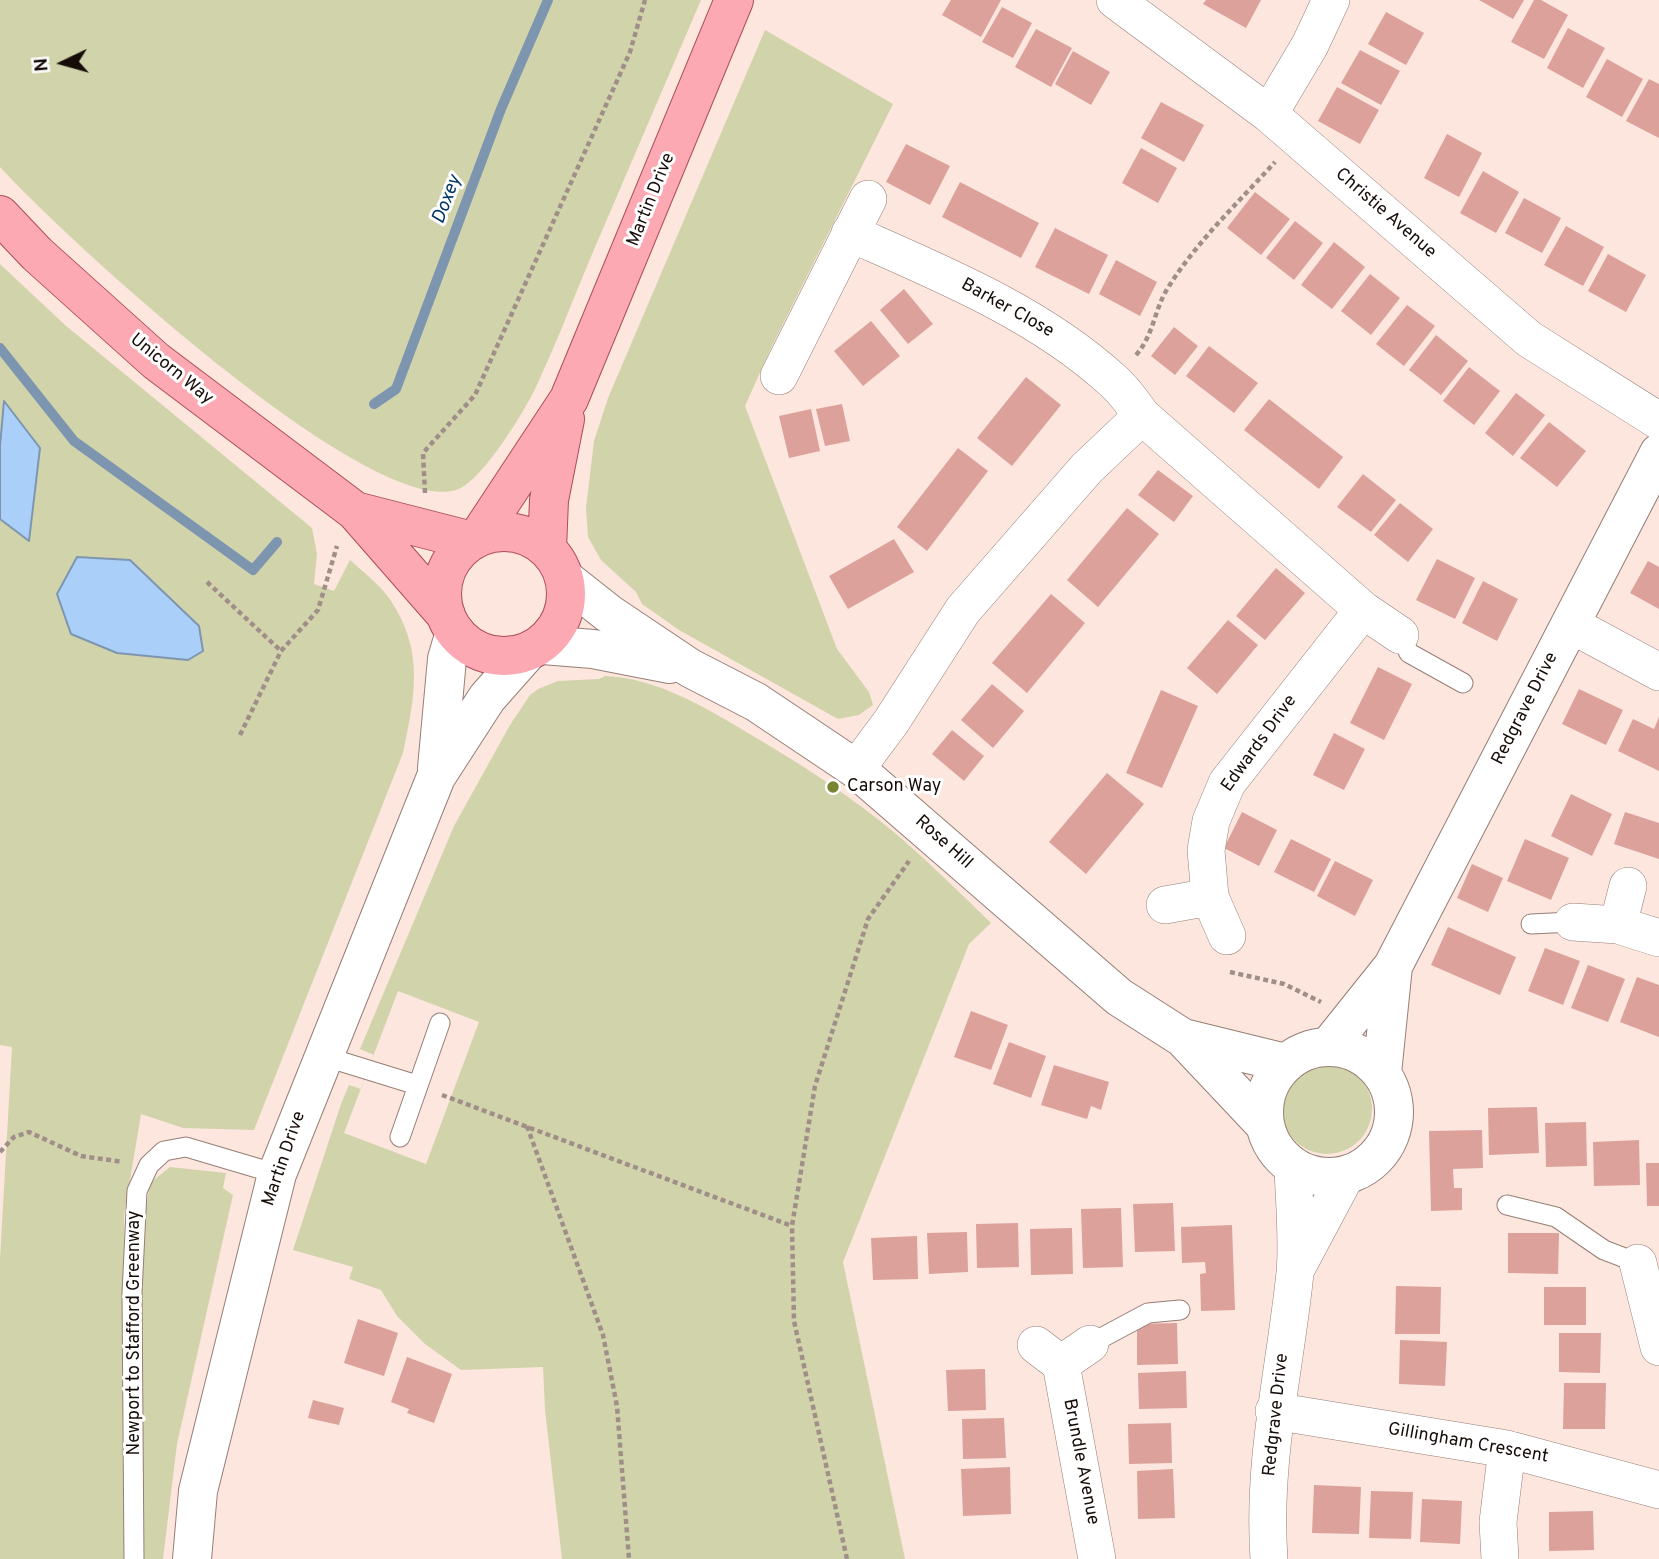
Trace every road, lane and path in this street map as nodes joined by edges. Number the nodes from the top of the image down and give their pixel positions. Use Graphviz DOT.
graph roads {
  1 [pos="645,0"];
  2 [pos="734,0"];
  3 [pos="1115,0"];
  4 [pos="1332,0"];
  5 [pos="1282,126"];
  6 [pos="868,199"];
  7 [pos="0,215"];
  8 [pos="850,233"];
  9 [pos="779,376"];
  10 [pos="1114,380"];
  11 [pos="569,399"];
  12 [pos="1142,416"];
  13 [pos="1659,421"];
  14 [pos="1659,453"];
  15 [pos="414,496"];
  16 [pos="347,526"];
  17 [pos="476,538"];
  18 [pos="348,549"];
  19 [pos="556,564"];
  20 [pos="207,582"];
  21 [pos="1363,610"];
  22 [pos="450,624"];
  23 [pos="1570,624"];
  24 [pos="1400,635"];
  25 [pos="534,650"];
  26 [pos="281,651"];
  27 [pos="690,668"];
  28 [pos="1659,672"];
  29 [pos="1463,683"];
  30 [pos="240,735"];
  31 [pos="856,769"];
  32 [pos="436,777"];
  33 [pos="912,856"];
  34 [pos="1628,886"];
  35 [pos="1210,897"];
  36 [pos="1165,905"];
  37 [pos="1573,922"];
  38 [pos="1531,924"];
  39 [pos="1618,925"];
  40 [pos="1659,937"];
  41 [pos="1225,951"];
  42 [pos="1393,965"];
  43 [pos="440,1023"];
  44 [pos="1339,1032"];
  45 [pos="1183,1038"];
  46 [pos="323,1056"];
  47 [pos="1285,1063"];
  48 [pos="1381,1073"];
  49 [pos="417,1086"];
  50 [pos="1265,1125"];
  51 [pos="527,1126"];
  52 [pos="400,1137"];
  53 [pos="0,1152"];
  54 [pos="149,1165"];
  55 [pos="1293,1167"];
  56 [pos="277,1174"];
  57 [pos="1346,1175"];
  58 [pos="1507,1205"];
  59 [pos="792,1226"];
  60 [pos="1638,1263"];
  61 [pos="1295,1271"];
  62 [pos="1180,1310"];
  63 [pos="1659,1347"];
  64 [pos="1062,1351"];
  65 [pos="1274,1411"];
  66 [pos="1507,1449"];
  67 [pos="1657,1480"];
  68 [pos="134,1559"];
  69 [pos="192,1559"];
  70 [pos="629,1559"];
  71 [pos="847,1559"];
  72 [pos="1097,1559"];
  73 [pos="1269,1559"];
  74 [pos="1500,1559"];
  1 -- 15 [label="path"];
  2 -- 11 [label="main road, Martin Drive"];
  3 -- 5 [label="street, Christie Avenue"];
  4 -- 5 [label="street"];
  5 -- 10 [label="path"];
  5 -- 13 [label="street, Christie Avenue"];
  6 -- 8 [label="street"];
  7 -- 16 [label="main road, Unicorn Way"];
  8 -- 9 [label="street"];
  8 -- 10 [label="street, Barker Close"];
  10 -- 12 [label="street, Barker Close"];
  11 -- 17 [label="main road, Martin Drive"];
  11 -- 19 [label="main road, Martin Drive"];
  12 -- 21 [label="street"];
  12 -- 31 [label="street"];
  14 -- 23 [label="street, Redgrave Drive"];
  16 -- 17 [label="main road, Unicorn Way"];
  16 -- 18 [label="path"];
  16 -- 22 [label="main road, Unicorn Way"];
  16 -- 26 [label="path"];
  17 -- 19 [label="main road"];
  17 -- 22 [label="main road"];
  19 -- 25 [label="main road"];
  19 -- 27 [label="street, Rose Hill"];
  20 -- 26 [label="path"];
  21 -- 24 [label="street"];
  21 -- 35 [label="street, Edwards Drive"];
  22 -- 25 [label="main road"];
  22 -- 32 [label="street, Martin Drive"];
  23 -- 28 [label="street"];
  23 -- 42 [label="street, Redgrave Drive"];
  24 -- 29 [label="lane"];
  25 -- 27 [label="street, Rose Hill"];
  25 -- 32 [label="street, Martin Drive"];
  26 -- 30 [label="path"];
  27 -- 31 [label="street, Rose Hill"];
  31 -- 45 [label="street, Rose Hill"];
  32 -- 46 [label="street, Martin Drive"];
  33 -- 59 [label="path"];
  34 -- 39 [label="street"];
  35 -- 36 [label="street"];
  35 -- 41 [label="street, Edwards Drive"];
  37 -- 38 [label="lane"];
  37 -- 39 [label="street"];
  39 -- 40 [label="street"];
  41 -- 44 [label="path"];
  42 -- 44 [label="street, Redgrave Drive"];
  42 -- 48 [label="street, Redgrave Drive"];
  43 -- 49 [label="lane"];
  44 -- 47 [label="street"];
  44 -- 48 [label="street"];
  45 -- 47 [label="street, Rose Hill"];
  45 -- 50 [label="street, Rose Hill"];
  46 -- 49 [label="lane"];
  46 -- 56 [label="street, Martin Drive"];
  47 -- 50 [label="street"];
  48 -- 57 [label="street, Redgrave Drive"];
  49 -- 51 [label="path"];
  49 -- 52 [label="lane"];
  50 -- 55 [label="street"];
  51 -- 59 [label="path"];
  51 -- 70 [label="path"];
  53 -- 54 [label="path"];
  54 -- 56 [label="lane"];
  54 -- 68 [label="lane, Newport to Stafford Greenway"];
  55 -- 57 [label="street"];
  55 -- 61 [label="street, Redgrave Drive"];
  56 -- 69 [label="street, Martin Drive"];
  57 -- 61 [label="street, Redgrave Drive"];
  58 -- 60 [label="lane"];
  59 -- 71 [label="path"];
  60 -- 63 [label="street"];
  61 -- 65 [label="street, Redgrave Drive"];
  62 -- 64 [label="lane"];
  64 -- 72 [label="street, Brundle Avenue"];
  65 -- 66 [label="street, Gillingham Crescent"];
  65 -- 73 [label="street, Redgrave Drive"];
  66 -- 67 [label="street, Gillingham Crescent"];
  66 -- 74 [label="street"];
}
